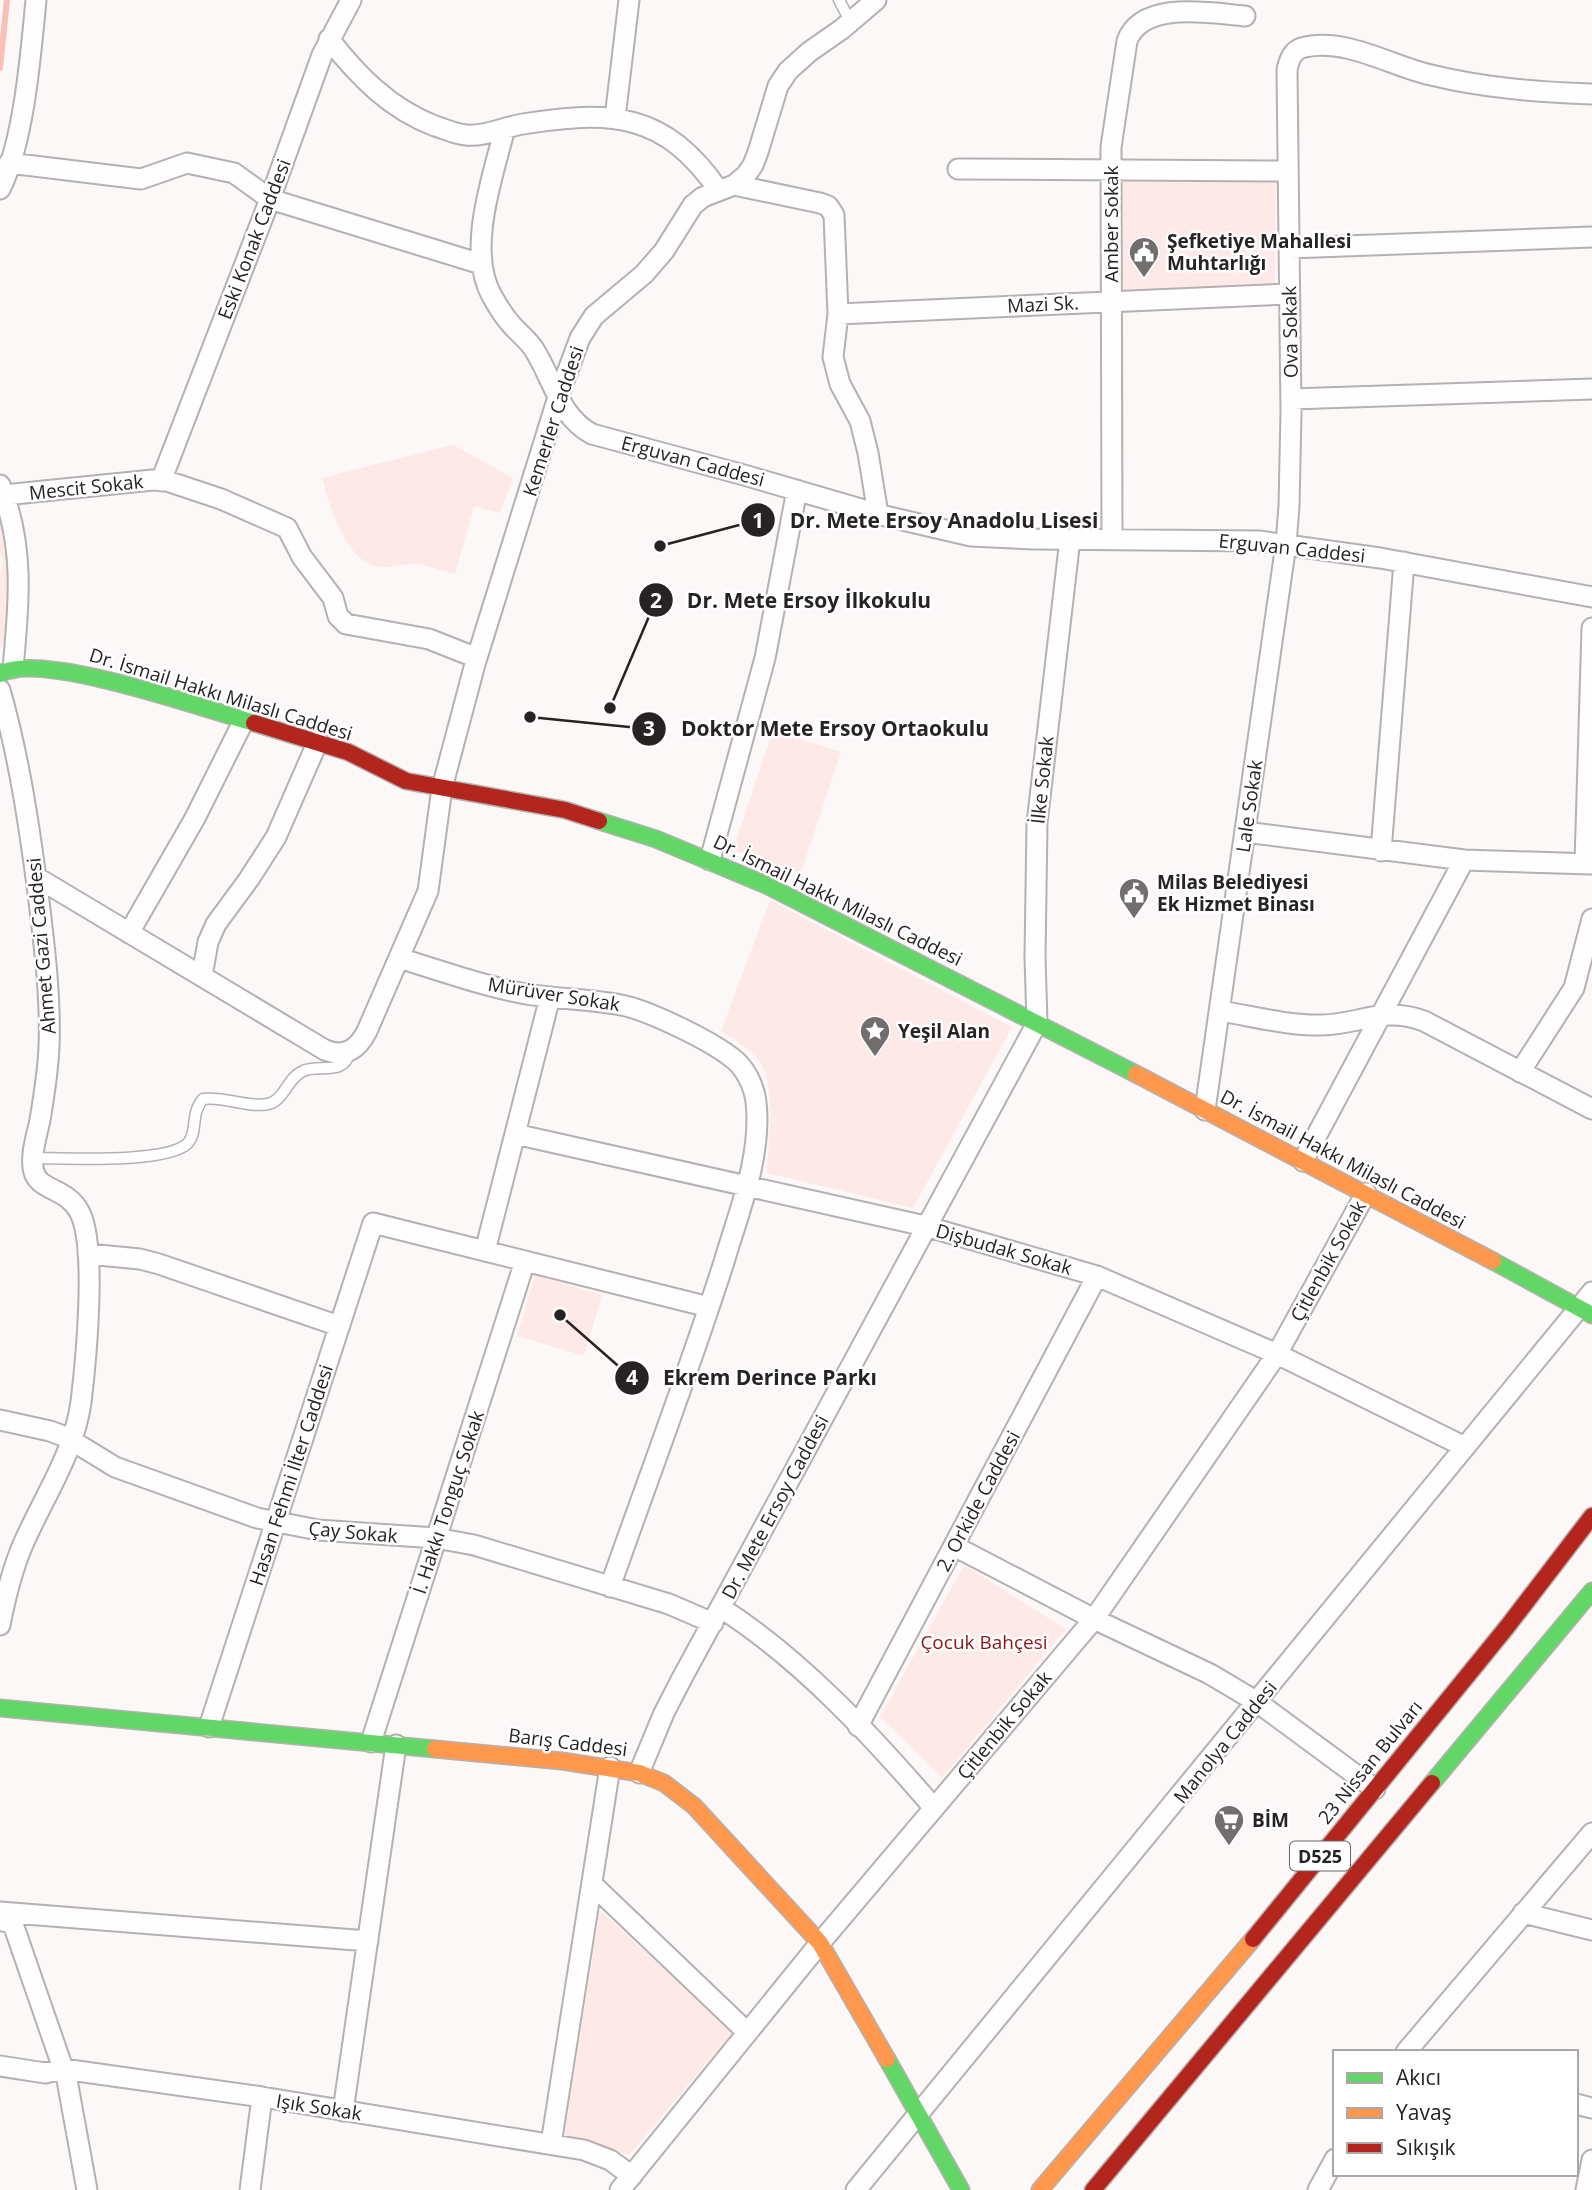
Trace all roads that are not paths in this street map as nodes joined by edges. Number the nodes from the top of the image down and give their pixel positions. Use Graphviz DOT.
graph roads {
  1 [pos="36,0"];
  2 [pos="351,0"];
  3 [pos="629,0"];
  4 [pos="839,0"];
  5 [pos="876,0"];
  6 [pos="1245,16"];
  7 [pos="850,22"];
  8 [pos="329,39"];
  9 [pos="1592,94"];
  10 [pos="615,118"];
  11 [pos="505,128"];
  12 [pos="9,163"];
  13 [pos="958,169"];
  14 [pos="1111,170"];
  15 [pos="1288,171"];
  16 [pos="727,188"];
  17 [pos="0,189"];
  18 [pos="270,199"];
  19 [pos="1592,237"];
  20 [pos="1289,248"];
  21 [pos="481,264"];
  22 [pos="1289,294"];
  23 [pos="1111,301"];
  24 [pos="838,314"];
  25 [pos="1592,389"];
  26 [pos="558,397"];
  27 [pos="1291,400"];
  28 [pos="161,481"];
  29 [pos="2,490"];
  30 [pos="797,490"];
  31 [pos="878,514"];
  32 [pos="1070,539"];
  33 [pos="1112,539"];
  34 [pos="1286,544"];
  35 [pos="1404,562"];
  36 [pos="1592,597"];
  37 [pos="1592,628"];
  38 [pos="477,658"];
  39 [pos="6,671"];
  40 [pos="0,690"];
  41 [pos="244,720"];
  42 [pos="318,741"];
  43 [pos="1590,784"];
  44 [pos="442,788"];
  45 [pos="1245,832"];
  46 [pos="1381,851"];
  47 [pos="710,860"];
  48 [pos="1464,860"];
  49 [pos="1588,864"];
  50 [pos="36,877"];
  51 [pos="1592,919"];
  52 [pos="129,933"];
  53 [pos="399,958"];
  54 [pos="202,976"];
  55 [pos="550,997"];
  56 [pos="1220,1011"];
  57 [pos="1382,1014"];
  58 [pos="1037,1023"];
  59 [pos="349,1052"];
  60 [pos="1520,1072"];
  61 [pos="1592,1109"];
  62 [pos="1205,1110"];
  63 [pos="515,1134"];
  64 [pos="33,1158"];
  65 [pos="1303,1161"];
  66 [pos="747,1186"];
  67 [pos="1366,1193"];
  68 [pos="925,1226"];
  69 [pos="485,1251"];
  70 [pos="88,1254"];
  71 [pos="525,1261"];
  72 [pos="1097,1276"];
  73 [pos="1592,1292"];
  74 [pos="709,1307"];
  75 [pos="1586,1312"];
  76 [pos="339,1326"];
  77 [pos="1277,1353"];
  78 [pos="0,1420"];
  79 [pos="71,1441"];
  80 [pos="1465,1447"];
  81 [pos="1592,1516"];
  82 [pos="275,1523"];
  83 [pos="436,1538"];
  84 [pos="954,1546"];
  85 [pos="610,1587"];
  86 [pos="1592,1591"];
  87 [pos="717,1616"];
  88 [pos="1094,1619"];
  89 [pos="0,1625"];
  90 [pos="1257,1702"];
  91 [pos="0,1708"];
  92 [pos="858,1726"];
  93 [pos="209,1727"];
  94 [pos="371,1742"];
  95 [pos="396,1745"];
  96 [pos="610,1767"];
  97 [pos="639,1773"];
  98 [pos="1375,1789"];
  99 [pos="934,1808"];
  100 [pos="1592,1833"];
  101 [pos="592,1884"];
  102 [pos="0,1912"];
  103 [pos="1523,1913"];
  104 [pos="0,1920"];
  105 [pos="1592,1930"];
  106 [pos="368,1941"];
  107 [pos="820,1943"];
  108 [pos="747,2032"];
  109 [pos="1408,2050"];
  110 [pos="0,2066"];
  111 [pos="64,2069"];
  112 [pos="262,2097"];
  113 [pos="343,2110"];
  114 [pos="919,2116"];
  115 [pos="551,2144"];
  116 [pos="1592,2160"];
  117 [pos="1333,2163"];
  118 [pos="626,2183"];
  119 [pos="87,2190"];
  120 [pos="250,2190"];
  121 [pos="856,2190"];
  122 [pos="961,2190"];
  123 [pos="1040,2190"];
  124 [pos="1093,2190"];
  125 [pos="1318,2190"];
  126 [pos="1586,2190"];
  1 -- 12 [label="street"];
  2 -- 8 [label="street, Eski Konak Caddesi"];
  3 -- 10 [label="street"];
  4 -- 7 [label="lane"];
  5 -- 7 [label="street, Kemerler Caddesi"];
  6 -- 14 [label="street, Amber Sokak"];
  7 -- 16 [label="street, Kemerler Caddesi"];
  8 -- 11 [label="street"];
  8 -- 18 [label="street, Eski Konak Caddesi"];
  9 -- 15 [label="street, Ova Sokak"];
  10 -- 11 [label="street"];
  10 -- 16 [label="street"];
  11 -- 21 [label="street, Erguvan Caddesi"];
  12 -- 17 [label="street"];
  12 -- 18 [label="street"];
  13 -- 14 [label="street"];
  14 -- 15 [label="street"];
  14 -- 23 [label="street, Amber Sokak"];
  15 -- 20 [label="street, Ova Sokak"];
  16 -- 24 [label="street"];
  16 -- 26 [label="street, Kemerler Caddesi"];
  18 -- 21 [label="street"];
  18 -- 28 [label="street, Eski Konak Caddesi"];
  19 -- 20 [label="street"];
  20 -- 22 [label="street, Ova Sokak"];
  21 -- 26 [label="street, Erguvan Caddesi"];
  22 -- 23 [label="street, Mazi Sk."];
  22 -- 27 [label="street, Ova Sokak"];
  23 -- 24 [label="street, Mazi Sk."];
  23 -- 33 [label="street, Amber Sokak"];
  24 -- 31 [label="street"];
  25 -- 27 [label="street"];
  26 -- 30 [label="street, Erguvan Caddesi"];
  26 -- 38 [label="street, Kemerler Caddesi"];
  27 -- 34 [label="street, Ova Sokak"];
  28 -- 29 [label="street, Mescit Sokak"];
  28 -- 38 [label="street, Mescit Sokak"];
  29 -- 39 [label="street"];
  30 -- 31 [label="street, Erguvan Caddesi"];
  30 -- 47 [label="street"];
  31 -- 32 [label="street, Erguvan Caddesi"];
  32 -- 33 [label="street, Erguvan Caddesi"];
  32 -- 58 [label="street, İlke Sokak"];
  33 -- 34 [label="street, Erguvan Caddesi"];
  34 -- 35 [label="street, Erguvan Caddesi"];
  34 -- 45 [label="street, Lale Sokak"];
  35 -- 36 [label="street, Erguvan Caddesi"];
  35 -- 46 [label="street"];
  37 -- 43 [label="street"];
  38 -- 44 [label="street, Kemerler Caddesi"];
  39 -- 41 [label="main road, Dr. İsmail Hakkı Milaslı Caddesi"];
  40 -- 50 [label="street, Ahmet Gazi Caddesi"];
  41 -- 42 [label="main road, Dr. İsmail Hakkı Milaslı Caddesi"];
  41 -- 52 [label="street"];
  42 -- 44 [label="main road, Dr. İsmail Hakkı Milaslı Caddesi"];
  42 -- 54 [label="street"];
  43 -- 49 [label="street"];
  44 -- 47 [label="main road, Dr. İsmail Hakkı Milaslı Caddesi"];
  44 -- 53 [label="street"];
  45 -- 46 [label="street"];
  45 -- 56 [label="street, Lale Sokak"];
  46 -- 48 [label="street"];
  47 -- 58 [label="main road, Dr. İsmail Hakkı Milaslı Caddesi"];
  48 -- 49 [label="street"];
  48 -- 57 [label="street"];
  50 -- 52 [label="street"];
  50 -- 64 [label="street, Ahmet Gazi Caddesi"];
  51 -- 60 [label="street"];
  52 -- 54 [label="street"];
  53 -- 55 [label="street, Mürüver Sokak"];
  53 -- 59 [label="street"];
  54 -- 59 [label="street"];
  55 -- 63 [label="street"];
  55 -- 66 [label="street, Mürüver Sokak"];
  56 -- 57 [label="street"];
  56 -- 62 [label="street, Lale Sokak"];
  57 -- 60 [label="street"];
  57 -- 65 [label="street"];
  58 -- 62 [label="main road, Dr. İsmail Hakkı Milaslı Caddesi"];
  58 -- 68 [label="street, Dr. Mete Ersoy Caddesi"];
  59 -- 64 [label="lane"];
  60 -- 61 [label="street"];
  62 -- 65 [label="main road, Dr. İsmail Hakkı Milaslı Caddesi"];
  63 -- 66 [label="street, Dişbudak Sokak"];
  63 -- 69 [label="street"];
  64 -- 70 [label="street"];
  65 -- 67 [label="main road, Dr. İsmail Hakkı Milaslı Caddesi"];
  66 -- 68 [label="street, Dişbudak Sokak"];
  66 -- 74 [label="street, Mürüver Sokak"];
  67 -- 75 [label="main road, Dr. İsmail Hakkı Milaslı Caddesi"];
  67 -- 77 [label="street, Çitlenbik Sokak"];
  68 -- 72 [label="street, Dişbudak Sokak"];
  68 -- 87 [label="street, Dr. Mete Ersoy Caddesi"];
  69 -- 71 [label="street"];
  69 -- 76 [label="street, Hasan Fehmi İlter Caddesi"];
  70 -- 76 [label="street"];
  70 -- 79 [label="street"];
  71 -- 74 [label="street"];
  71 -- 83 [label="street, İ. Hakkı Tonguç Sokak"];
  72 -- 77 [label="street, Dişbudak Sokak"];
  72 -- 84 [label="street, 2. Orkide Caddesi"];
  73 -- 75 [label="street, Manolya Caddesi"];
  74 -- 85 [label="street, Mürüver Sokak"];
  75 -- 80 [label="street, Manolya Caddesi"];
  76 -- 82 [label="street, Hasan Fehmi İlter Caddesi"];
  77 -- 80 [label="street, Dişbudak Sokak"];
  77 -- 88 [label="street, Çitlenbik Sokak"];
  78 -- 79 [label="street, Çay Sokak"];
  79 -- 82 [label="street, Çay Sokak"];
  79 -- 89 [label="street"];
  80 -- 90 [label="street, Manolya Caddesi"];
  81 -- 98 [label="main road, 23 Nissan Bulvarı / D525"];
  82 -- 83 [label="street, Çay Sokak"];
  82 -- 93 [label="street, Hasan Fehmi İlter Caddesi"];
  83 -- 85 [label="street, Çay Sokak"];
  83 -- 94 [label="street, İ. Hakkı Tonguç Sokak"];
  84 -- 88 [label="street"];
  84 -- 92 [label="street, 2. Orkide Caddesi"];
  85 -- 87 [label="street, Çay Sokak"];
  86 -- 124 [label="main road, D525"];
  87 -- 92 [label="street, Çay Sokak"];
  87 -- 97 [label="street, Dr. Mete Ersoy Caddesi"];
  88 -- 90 [label="street"];
  88 -- 99 [label="street, Çitlenbik Sokak"];
  90 -- 98 [label="street"];
  90 -- 114 [label="street, Manolya Caddesi"];
  91 -- 93 [label="main road, Barış Caddesi"];
  92 -- 99 [label="street, Çay Sokak"];
  93 -- 94 [label="main road, Barış Caddesi"];
  94 -- 95 [label="main road, Barış Caddesi"];
  95 -- 96 [label="main road, Barış Caddesi"];
  95 -- 106 [label="street"];
  96 -- 97 [label="main road, Barış Caddesi"];
  96 -- 101 [label="street"];
  97 -- 107 [label="main road, Barış Caddesi"];
  98 -- 123 [label="main road, 23 Nissan Bulvarı / D525"];
  99 -- 107 [label="street, Çitlenbik Sokak"];
  100 -- 103 [label="street"];
  101 -- 108 [label="street"];
  101 -- 115 [label="street"];
  102 -- 106 [label="street"];
  103 -- 105 [label="street"];
  103 -- 109 [label="street"];
  104 -- 111 [label="street"];
  106 -- 113 [label="street"];
  107 -- 108 [label="street, Çitlenbik Sokak"];
  107 -- 114 [label="main road, Barış Caddesi"];
  108 -- 118 [label="street, Çitlenbik Sokak"];
  110 -- 111 [label="street, Işık Sokak"];
  111 -- 112 [label="street, Işık Sokak"];
  111 -- 119 [label="street"];
  112 -- 113 [label="street, Işık Sokak"];
  112 -- 120 [label="street"];
  113 -- 115 [label="street, Işık Sokak"];
  114 -- 121 [label="street, Manolya Caddesi"];
  114 -- 122 [label="main road, Barış Caddesi"];
  115 -- 118 [label="street, Işık Sokak"];
  116 -- 126 [label="street"];
  117 -- 125 [label="street"];
}
